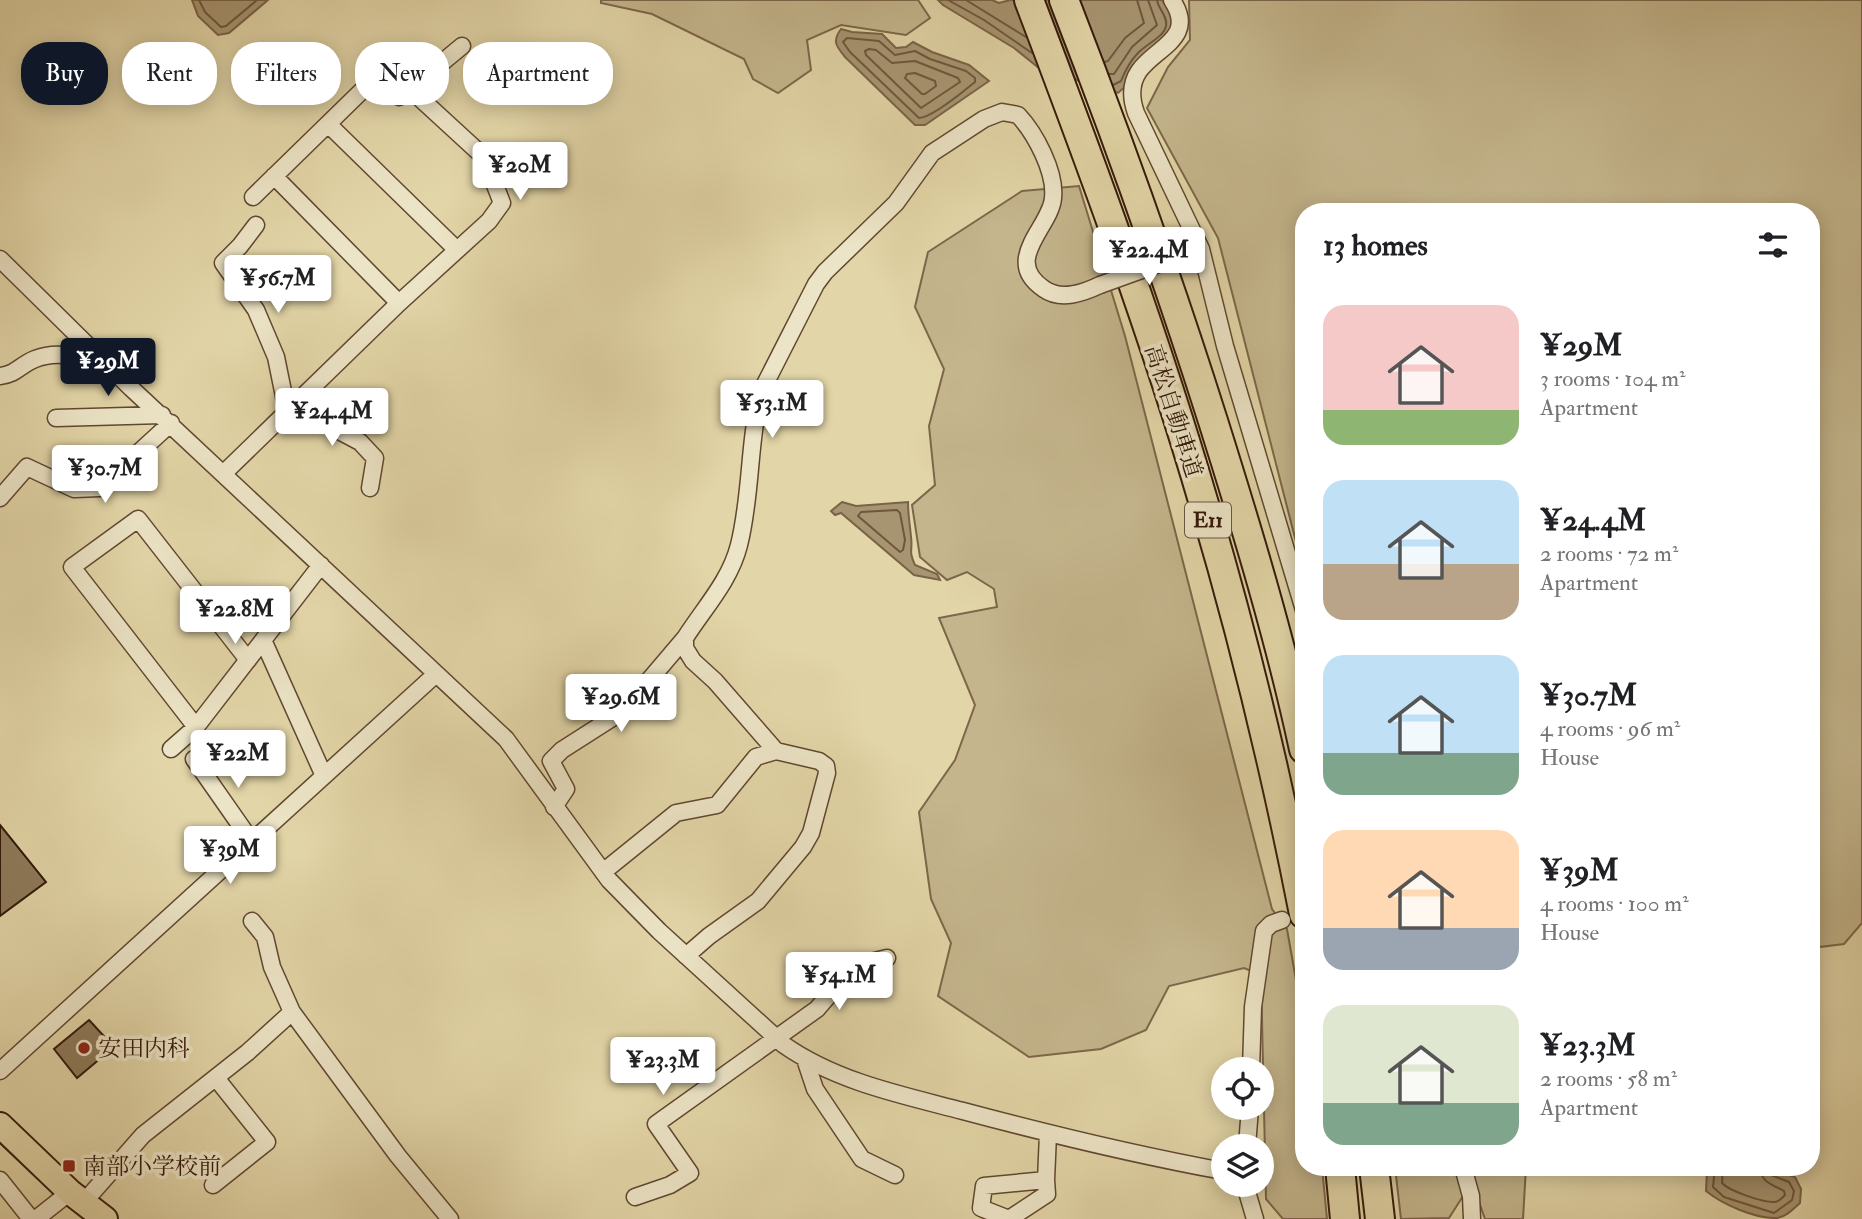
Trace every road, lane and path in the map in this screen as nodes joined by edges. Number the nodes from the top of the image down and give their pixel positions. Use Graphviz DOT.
graph roads {
  1 [pos="1030,0"];
  2 [pos="1064,0"];
  3 [pos="1172,0"];
  4 [pos="463,46"];
  5 [pos="449,57"];
  6 [pos="355,98"];
  7 [pos="427,105"];
  8 [pos="328,124"];
  9 [pos="274,176"];
  10 [pos="253,197"];
  11 [pos="256,225"];
  12 [pos="457,250"];
  13 [pos="1183,255"];
  14 [pos="0,259"];
  15 [pos="399,303"];
  16 [pos="0,376"];
  17 [pos="131,388"];
  18 [pos="287,411"];
  19 [pos="56,418"];
  20 [pos="166,419"];
  21 [pos="224,472"];
  22 [pos="370,488"];
  23 [pos="0,498"];
  24 [pos="321,565"];
  25 [pos="1295,580"];
  26 [pos="685,638"];
  27 [pos="263,640"];
  28 [pos="248,660"];
  29 [pos="436,674"];
  30 [pos="1295,709"];
  31 [pos="196,727"];
  32 [pos="172,749"];
  33 [pos="776,751"];
  34 [pos="194,759"];
  35 [pos="324,776"];
  36 [pos="554,807"];
  37 [pos="252,842"];
  38 [pos="603,872"];
  39 [pos="1293,917"];
  40 [pos="253,921"];
  41 [pos="687,956"];
  42 [pos="887,958"];
  43 [pos="292,1012"];
  44 [pos="777,1039"];
  45 [pos="1251,1057"];
  46 [pos="805,1059"];
  47 [pos="0,1071"];
  48 [pos="216,1078"];
  49 [pos="0,1125"];
  50 [pos="1048,1134"];
  51 [pos="1211,1168"];
  52 [pos="895,1175"];
  53 [pos="1341,1176"];
  54 [pos="1375,1176"];
  55 [pos="1465,1176"];
  56 [pos="0,1180"];
  57 [pos="1046,1180"];
  58 [pos="213,1185"];
  59 [pos="77,1197"];
  60 [pos="635,1197"];
  61 [pos="1249,1197"];
  62 [pos="1379,1214"];
  63 [pos="1345,1217"];
  64 [pos="34,1219"];
  65 [pos="105,1219"];
  66 [pos="450,1219"];
  67 [pos="1255,1219"];
  68 [pos="1472,1219"];
  1 -- 39 [label="highway, 高松自動車道 / E11"];
  2 -- 13 [label="highway, 高松自動車道 / E11"];
  3 -- 13 [label="street"];
  4 -- 5 [label="street"];
  6 -- 8 [label="street"];
  7 -- 12 [label="street"];
  8 -- 9 [label="street"];
  8 -- 12 [label="street"];
  9 -- 10 [label="street"];
  9 -- 15 [label="street"];
  11 -- 18 [label="street"];
  12 -- 15 [label="street"];
  13 -- 25 [label="street"];
  13 -- 26 [label="street, bridge"];
  13 -- 30 [label="highway, 高松自動車道 / E11"];
  14 -- 17 [label="street"];
  15 -- 18 [label="street"];
  16 -- 17 [label="street"];
  17 -- 20 [label="street"];
  18 -- 21 [label="street"];
  18 -- 22 [label="street"];
  19 -- 20 [label="street"];
  20 -- 21 [label="street"];
  20 -- 23 [label="street"];
  21 -- 24 [label="street"];
  24 -- 27 [label="street"];
  24 -- 29 [label="street"];
  26 -- 33 [label="street"];
  26 -- 36 [label="street"];
  27 -- 28 [label="street"];
  27 -- 35 [label="street"];
  28 -- 31 [label="street"];
  28 -- 31 [label="street"];
  29 -- 35 [label="street"];
  29 -- 36 [label="street"];
  31 -- 32 [label="street"];
  33 -- 38 [label="street"];
  33 -- 41 [label="street"];
  34 -- 37 [label="street"];
  35 -- 37 [label="street"];
  36 -- 38 [label="street"];
  37 -- 47 [label="street"];
  38 -- 41 [label="street"];
  39 -- 45 [label="street"];
  40 -- 43 [label="street"];
  41 -- 44 [label="street"];
  42 -- 44 [label="street"];
  43 -- 48 [label="street"];
  43 -- 66 [label="street"];
  44 -- 46 [label="street"];
  44 -- 60 [label="street"];
  46 -- 50 [label="street"];
  46 -- 52 [label="street"];
  48 -- 58 [label="street"];
  48 -- 59 [label="street"];
  49 -- 59 [label="main road"];
  50 -- 51 [label="street"];
  50 -- 57 [label="street"];
  53 -- 63 [label="highway"];
  54 -- 62 [label="highway"];
  55 -- 68 [label="street"];
  56 -- 64 [label="street"];
  59 -- 64 [label="street"];
  59 -- 65 [label="main road"];
  61 -- 67 [label="street"];
}
